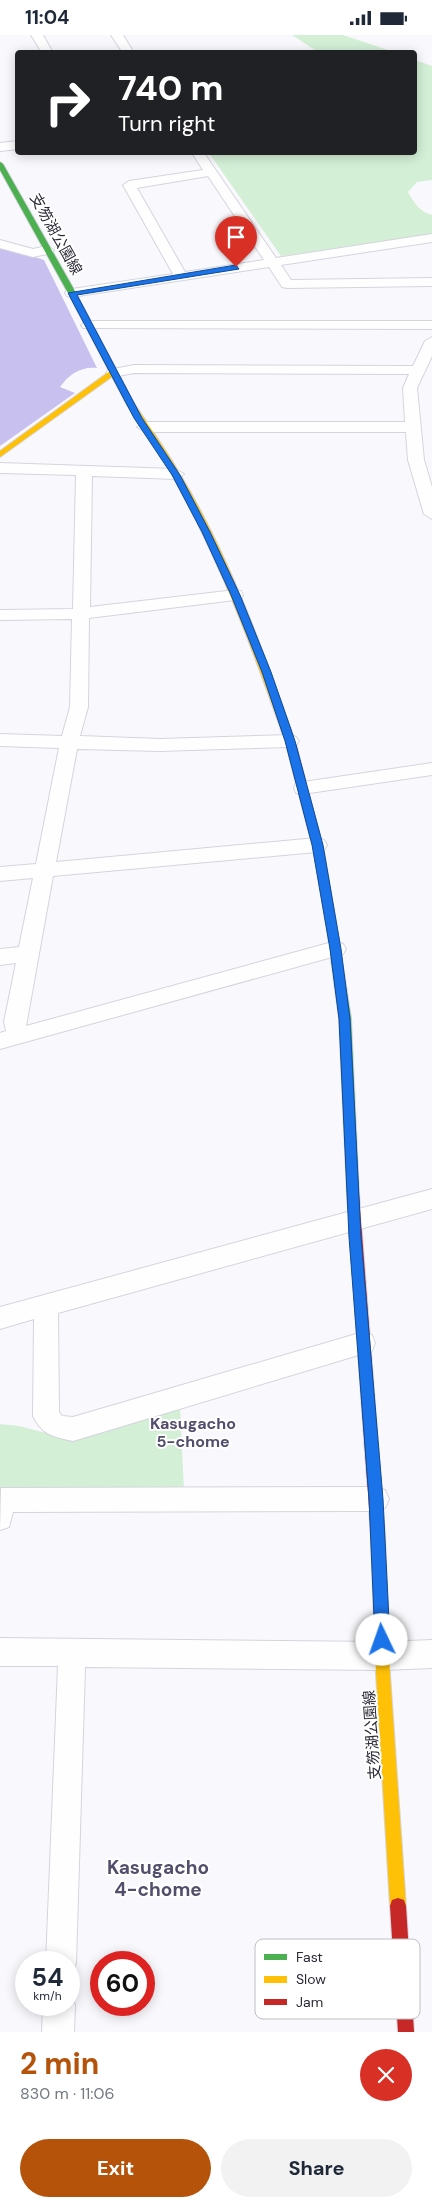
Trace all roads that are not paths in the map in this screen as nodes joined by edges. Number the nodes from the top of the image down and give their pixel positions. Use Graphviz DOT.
graph roads {
  1 [pos="37,35"];
  2 [pos="117,35"];
  3 [pos="46,50"];
  4 [pos="127,50"];
  5 [pos="15,145"];
  6 [pos="0,147"];
  7 [pos="199,155"];
  8 [pos="0,164"];
  9 [pos="211,172"];
  10 [pos="432,238"];
  11 [pos="0,244"];
  12 [pos="48,250"];
  13 [pos="273,261"];
  14 [pos="181,276"];
  15 [pos="432,282"];
  16 [pos="72,293"];
  17 [pos="88,325"];
  18 [pos="432,325"];
  19 [pos="432,341"];
  20 [pos="418,370"];
  21 [pos="113,373"];
  22 [pos="145,427"];
  23 [pos="412,427"];
  24 [pos="0,455"];
  25 [pos="0,469"];
  26 [pos="84,473"];
  27 [pos="176,475"];
  28 [pos="432,515"];
  29 [pos="235,595"];
  30 [pos="82,613"];
  31 [pos="0,615"];
  32 [pos="0,740"];
  33 [pos="290,741"];
  34 [pos="69,743"];
  35 [pos="432,769"];
  36 [pos="303,788"];
  37 [pos="317,845"];
  38 [pos="44,871"];
  39 [pos="0,874"];
  40 [pos="336,949"];
  41 [pos="28,954"];
  42 [pos="0,957"];
  43 [pos="8,1039"];
  44 [pos="432,1199"];
  45 [pos="354,1220"];
  46 [pos="46,1305"];
  47 [pos="0,1318"];
  48 [pos="363,1343"];
  49 [pos="376,1499"];
  50 [pos="0,1518"];
  51 [pos="0,1653"];
  52 [pos="72,1653"];
  53 [pos="432,1654"];
  54 [pos="383,1656"];
  55 [pos="400,1939"];
  56 [pos="61,1951"];
  57 [pos="59,2016"];
  58 [pos="405,2019"];
  59 [pos="58,2032"];
  60 [pos="406,2032"];
  1 -- 3 [label="street"];
  2 -- 4 [label="street"];
  5 -- 6 [label="street"];
  7 -- 9 [label="street"];
  8 -- 12 [label="main road, 支笏湖公園線"];
  9 -- 13 [label="street"];
  9 -- 14 [label="street"];
  10 -- 13 [label="street"];
  11 -- 12 [label="street"];
  12 -- 16 [label="main road, 支笏湖公園線"];
  13 -- 14 [label="street"];
  13 -- 15 [label="street"];
  14 -- 16 [label="street"];
  16 -- 17 [label="main road, 支笏湖公園線"];
  17 -- 18 [label="street"];
  17 -- 21 [label="main road, 支笏湖公園線"];
  19 -- 20 [label="street"];
  20 -- 21 [label="street"];
  20 -- 23 [label="street"];
  21 -- 22 [label="main road, 支笏湖公園線"];
  21 -- 24 [label="main road"];
  22 -- 23 [label="street"];
  22 -- 27 [label="main road, 支笏湖公園線"];
  23 -- 28 [label="street"];
  25 -- 26 [label="street"];
  26 -- 27 [label="street"];
  26 -- 30 [label="street"];
  27 -- 29 [label="main road, 支笏湖公園線"];
  29 -- 30 [label="street"];
  29 -- 33 [label="main road, 支笏湖公園線"];
  30 -- 31 [label="street"];
  30 -- 34 [label="street"];
  32 -- 34 [label="street"];
  33 -- 34 [label="street"];
  33 -- 36 [label="main road, 支笏湖公園線"];
  34 -- 38 [label="street"];
  35 -- 36 [label="street"];
  36 -- 37 [label="main road, 支笏湖公園線"];
  37 -- 38 [label="street"];
  37 -- 40 [label="main road, 支笏湖公園線"];
  38 -- 39 [label="street"];
  38 -- 41 [label="street"];
  40 -- 43 [label="street"];
  40 -- 45 [label="main road, 支笏湖公園線"];
  41 -- 42 [label="street"];
  41 -- 43 [label="street"];
  44 -- 45 [label="street"];
  45 -- 46 [label="street"];
  45 -- 48 [label="main road, 支笏湖公園線"];
  46 -- 47 [label="street"];
  46 -- 48 [label="street"];
  48 -- 49 [label="main road, 支笏湖公園線"];
  49 -- 50 [label="street"];
  49 -- 54 [label="main road, 支笏湖公園線"];
  51 -- 52 [label="street"];
  52 -- 54 [label="street"];
  52 -- 56 [label="street"];
  53 -- 54 [label="street"];
  54 -- 55 [label="main road, 支笏湖公園線"];
  57 -- 59 [label="street"];
  58 -- 60 [label="main road, 支笏湖公園線"];
}
